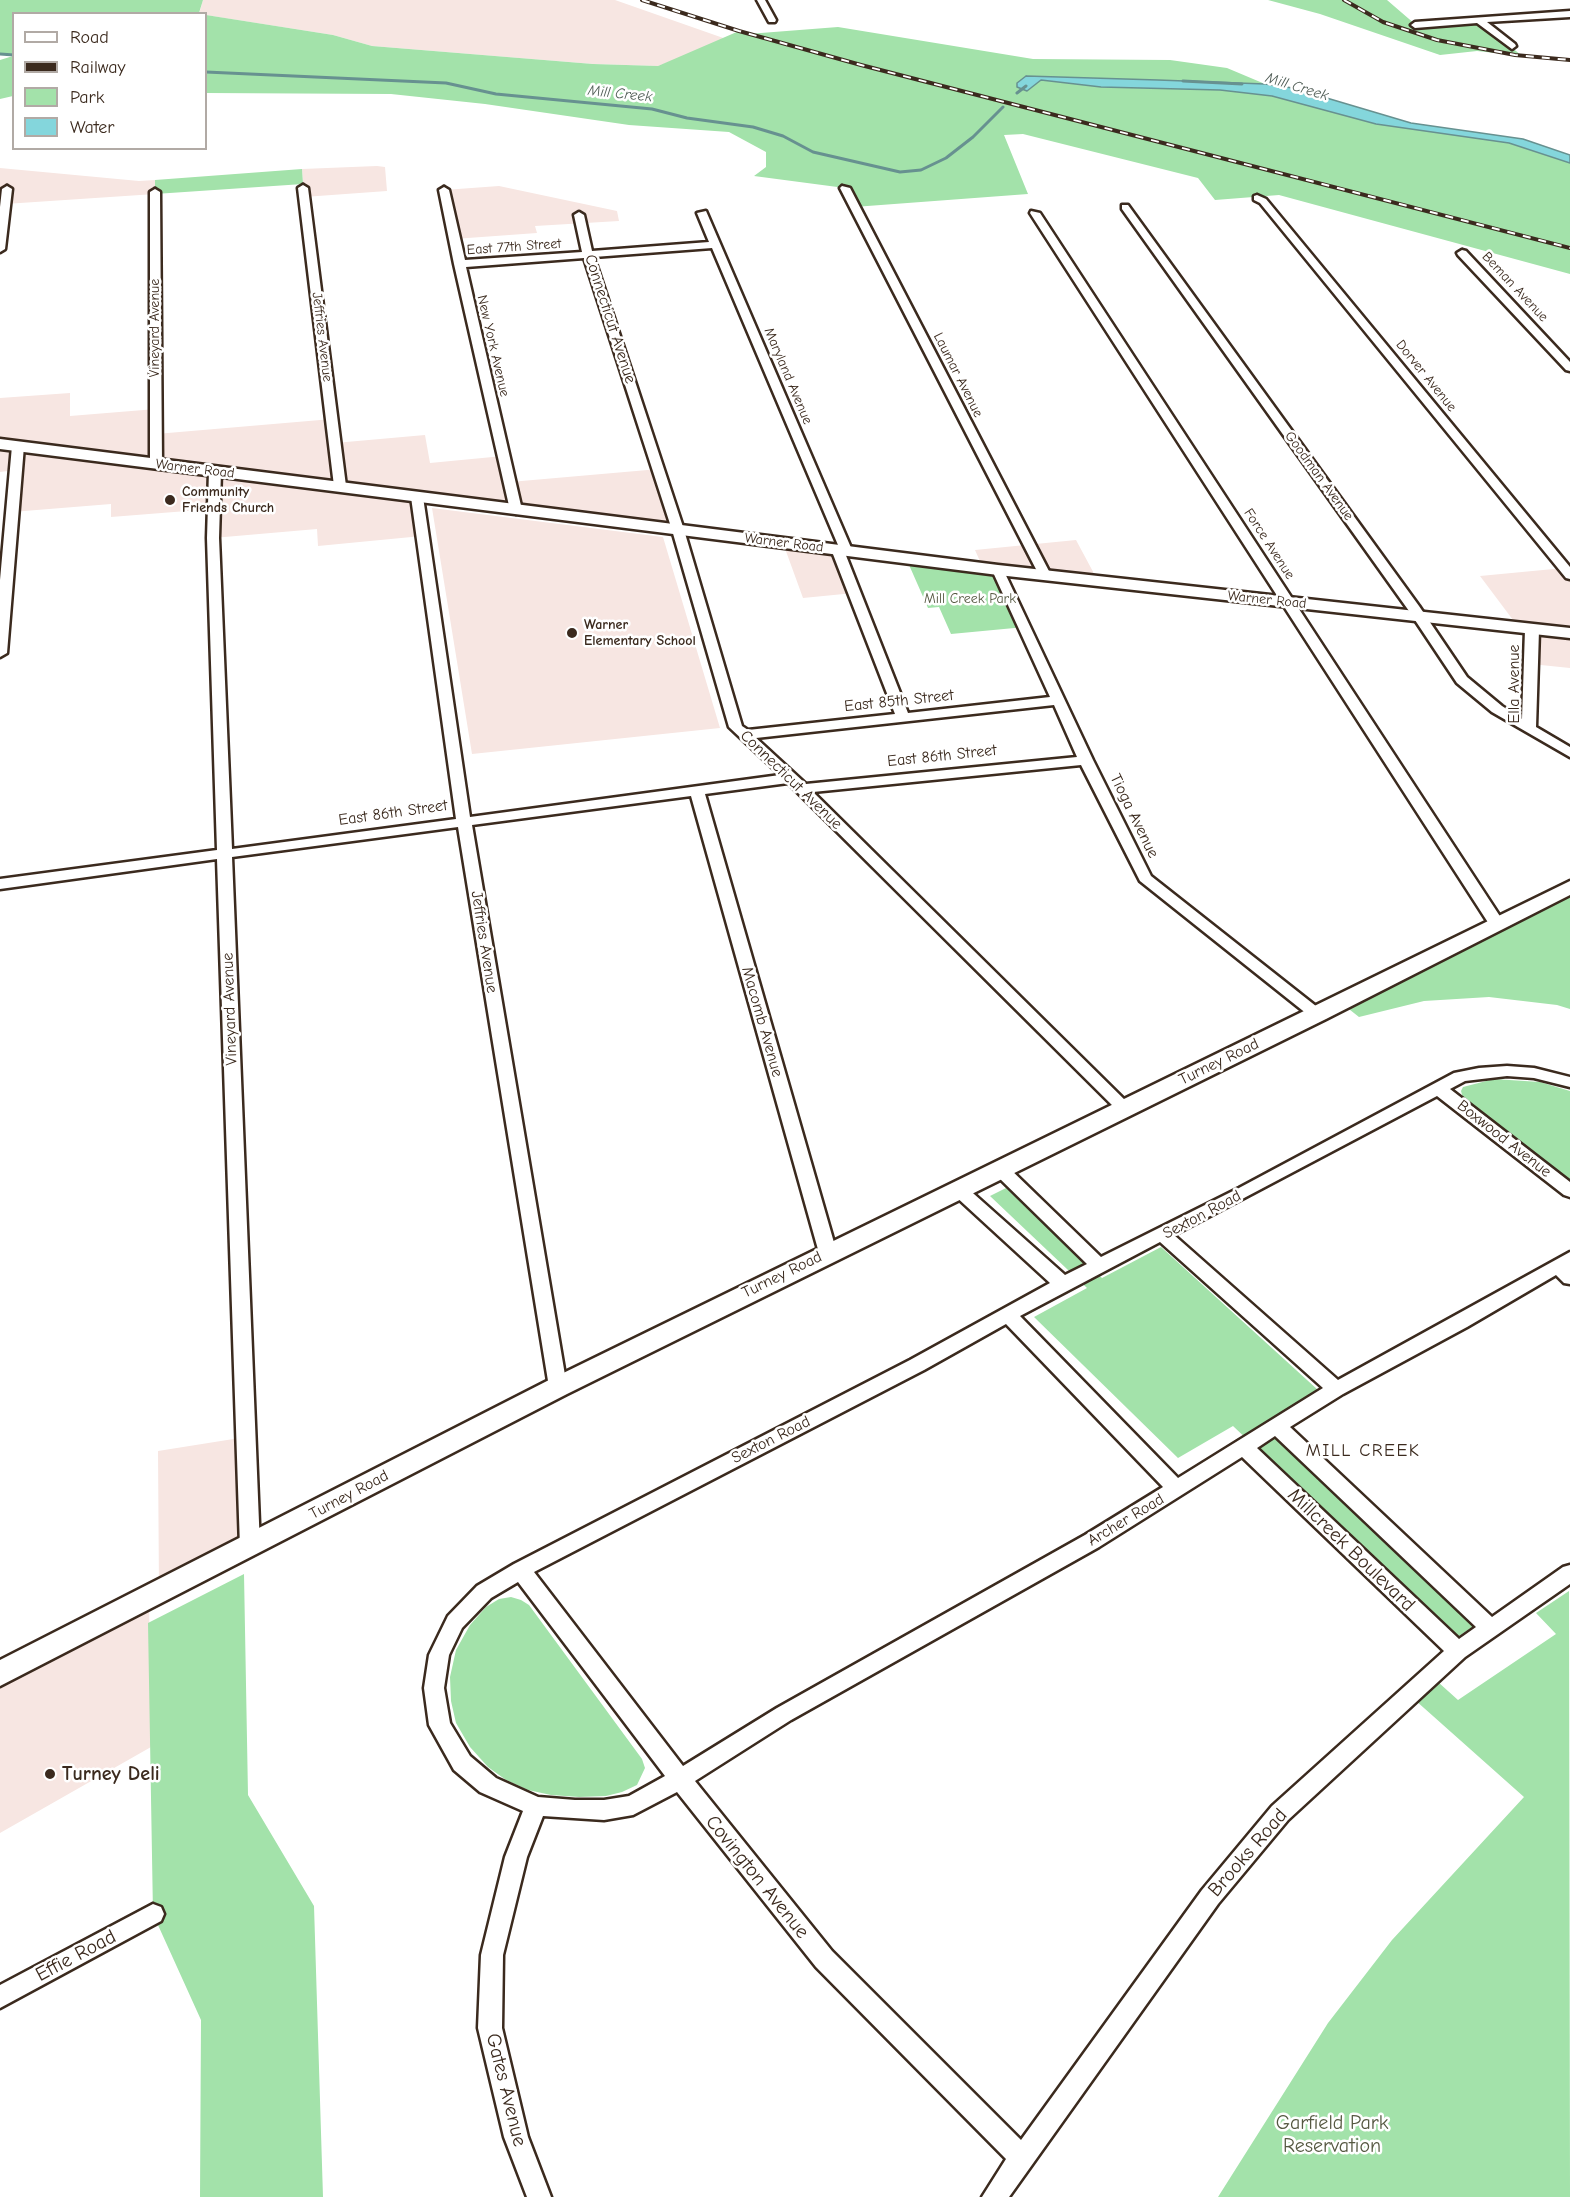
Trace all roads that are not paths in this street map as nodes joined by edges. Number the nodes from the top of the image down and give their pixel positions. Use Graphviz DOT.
graph roads {
  1 [pos="761,0"];
  2 [pos="1570,14"];
  3 [pos="772,20"];
  4 [pos="1480,21"];
  5 [pos="1416,25"];
  6 [pos="1512,46"];
  7 [pos="303,188"];
  8 [pos="845,188"];
  9 [pos="7,189"];
  10 [pos="444,190"];
  11 [pos="155,192"];
  12 [pos="1257,198"];
  13 [pos="1125,207"];
  14 [pos="702,213"];
  15 [pos="1035,213"];
  16 [pos="579,215"];
  17 [pos="716,244"];
  18 [pos="0,249"];
  19 [pos="1462,253"];
  20 [pos="588,254"];
  21 [pos="459,264"];
  22 [pos="1570,368"];
  23 [pos="0,444"];
  24 [pos="18,446"];
  25 [pos="156,464"];
  26 [pos="215,471"];
  27 [pos="340,486"];
  28 [pos="417,497"];
  29 [pos="516,510"];
  30 [pos="678,531"];
  31 [pos="841,550"];
  32 [pos="998,570"];
  33 [pos="1045,575"];
  34 [pos="1570,575"];
  35 [pos="1290,603"];
  36 [pos="1419,616"];
  37 [pos="1532,630"];
  38 [pos="1570,633"];
  39 [pos="0,653"];
  40 [pos="1059,700"];
  41 [pos="903,717"];
  42 [pos="1529,728"];
  43 [pos="743,735"];
  44 [pos="1570,753"];
  45 [pos="1086,760"];
  46 [pos="796,784"];
  47 [pos="697,791"];
  48 [pos="464,822"];
  49 [pos="224,854"];
  50 [pos="0,884"];
  51 [pos="1570,887"];
  52 [pos="1497,924"];
  53 [pos="1318,1014"];
  54 [pos="1570,1082"];
  55 [pos="1438,1088"];
  56 [pos="1125,1108"];
  57 [pos="1001,1170"];
  58 [pos="960,1190"];
  59 [pos="1570,1191"];
  60 [pos="1163,1235"];
  61 [pos="828,1252"];
  62 [pos="1100,1266"];
  63 [pos="1566,1267"];
  64 [pos="1063,1284"];
  65 [pos="1007,1314"];
  66 [pos="558,1387"];
  67 [pos="1336,1389"];
  68 [pos="1278,1427"];
  69 [pos="1245,1448"];
  70 [pos="1177,1489"];
  71 [pos="250,1547"];
  72 [pos="521,1570"];
  73 [pos="1570,1573"];
  74 [pos="1490,1628"];
  75 [pos="1458,1651"];
  76 [pos="0,1674"];
  77 [pos="680,1779"];
  78 [pos="536,1806"];
  79 [pos="153,1914"];
  80 [pos="0,1997"];
  81 [pos="1022,2158"];
  82 [pos="539,2197"];
  83 [pos="994,2197"];
  1 -- 3 [label="street"];
  2 -- 4 [label="street"];
  4 -- 5 [label="street"];
  4 -- 6 [label="street"];
  7 -- 27 [label="street, Jeffries Avenue"];
  8 -- 33 [label="street, Laumar Avenue"];
  9 -- 18 [label="street"];
  10 -- 21 [label="street, New York Avenue"];
  11 -- 25 [label="street, Vineyard Avenue"];
  12 -- 34 [label="street, Dorver Avenue"];
  13 -- 36 [label="street, Goodman Avenue"];
  14 -- 17 [label="street, Maryland Avenue"];
  15 -- 35 [label="street, Force Avenue"];
  16 -- 20 [label="street, Connecticut Avenue"];
  17 -- 20 [label="street, East 77th Street"];
  17 -- 31 [label="street, Maryland Avenue"];
  19 -- 22 [label="street, Beman Avenue"];
  20 -- 21 [label="street, East 77th Street"];
  20 -- 30 [label="street, Connecticut Avenue"];
  21 -- 29 [label="street, New York Avenue"];
  23 -- 24 [label="main road, Warner Road"];
  24 -- 25 [label="main road, Warner Road"];
  24 -- 39 [label="street"];
  25 -- 26 [label="main road, Warner Road"];
  26 -- 27 [label="main road, Warner Road"];
  26 -- 49 [label="street, Vineyard Avenue"];
  27 -- 28 [label="main road, Warner Road"];
  28 -- 29 [label="main road, Warner Road"];
  28 -- 48 [label="street, Jeffries Avenue"];
  29 -- 30 [label="main road, Warner Road"];
  30 -- 31 [label="main road, Warner Road"];
  30 -- 43 [label="street, Connecticut Avenue"];
  31 -- 32 [label="main road, Warner Road"];
  31 -- 41 [label="street, Maryland Avenue"];
  32 -- 33 [label="main road, Warner Road"];
  32 -- 40 [label="street, Tioga Avenue"];
  33 -- 35 [label="main road, Warner Road"];
  35 -- 36 [label="main road, Warner Road"];
  35 -- 52 [label="street, Force Avenue"];
  36 -- 37 [label="main road, Warner Road"];
  36 -- 42 [label="street, Goodman Avenue"];
  37 -- 38 [label="main road, Warner Road"];
  37 -- 42 [label="street, Ella Avenue"];
  40 -- 41 [label="street, East 85th Street"];
  40 -- 45 [label="street, Tioga Avenue"];
  41 -- 43 [label="street, East 85th Street"];
  42 -- 44 [label="street, Ella Avenue"];
  43 -- 46 [label="street, Connecticut Avenue"];
  45 -- 46 [label="street, East 86th Street"];
  45 -- 53 [label="street, Tioga Avenue"];
  46 -- 47 [label="street, East 86th Street"];
  46 -- 56 [label="street, Connecticut Avenue"];
  47 -- 48 [label="street, East 86th Street"];
  47 -- 61 [label="street, Macomb Avenue"];
  48 -- 49 [label="street, East 86th Street"];
  48 -- 66 [label="street, Jeffries Avenue"];
  49 -- 50 [label="street, East 86th Street"];
  49 -- 71 [label="street, Vineyard Avenue"];
  51 -- 52 [label="main road, Turney Road"];
  52 -- 53 [label="main road, Turney Road"];
  53 -- 56 [label="main road, Turney Road"];
  54 -- 55 [label="street"];
  55 -- 59 [label="street, Boxwood Avenue"];
  55 -- 60 [label="street, Sexton Road"];
  56 -- 57 [label="main road, Turney Road"];
  57 -- 58 [label="main road, Turney Road"];
  57 -- 62 [label="street"];
  58 -- 61 [label="main road, Turney Road"];
  58 -- 64 [label="street"];
  60 -- 62 [label="street, Sexton Road"];
  60 -- 67 [label="street"];
  61 -- 66 [label="main road, Turney Road"];
  62 -- 64 [label="street, Sexton Road"];
  63 -- 67 [label="street, Archer Road"];
  64 -- 65 [label="street, Sexton Road"];
  65 -- 70 [label="street"];
  65 -- 72 [label="street, Sexton Road"];
  66 -- 71 [label="main road, Turney Road"];
  67 -- 68 [label="street, Archer Road"];
  68 -- 69 [label="street, Archer Road"];
  68 -- 74 [label="street"];
  69 -- 70 [label="street, Archer Road"];
  69 -- 75 [label="street, Millcreek Boulevard"];
  70 -- 77 [label="street, Archer Road"];
  71 -- 76 [label="main road, Turney Road"];
  72 -- 77 [label="street, Covington Avenue"];
  72 -- 78 [label="street, Sexton Road"];
  73 -- 74 [label="street, Brooks Road"];
  74 -- 75 [label="street, Brooks Road"];
  75 -- 81 [label="street, Brooks Road"];
  77 -- 78 [label="street, Sexton Road"];
  77 -- 81 [label="street, Covington Avenue"];
  78 -- 82 [label="street, Gates Avenue"];
  79 -- 80 [label="street, Effie Road"];
  81 -- 83 [label="street, Brooks Road"];
}
